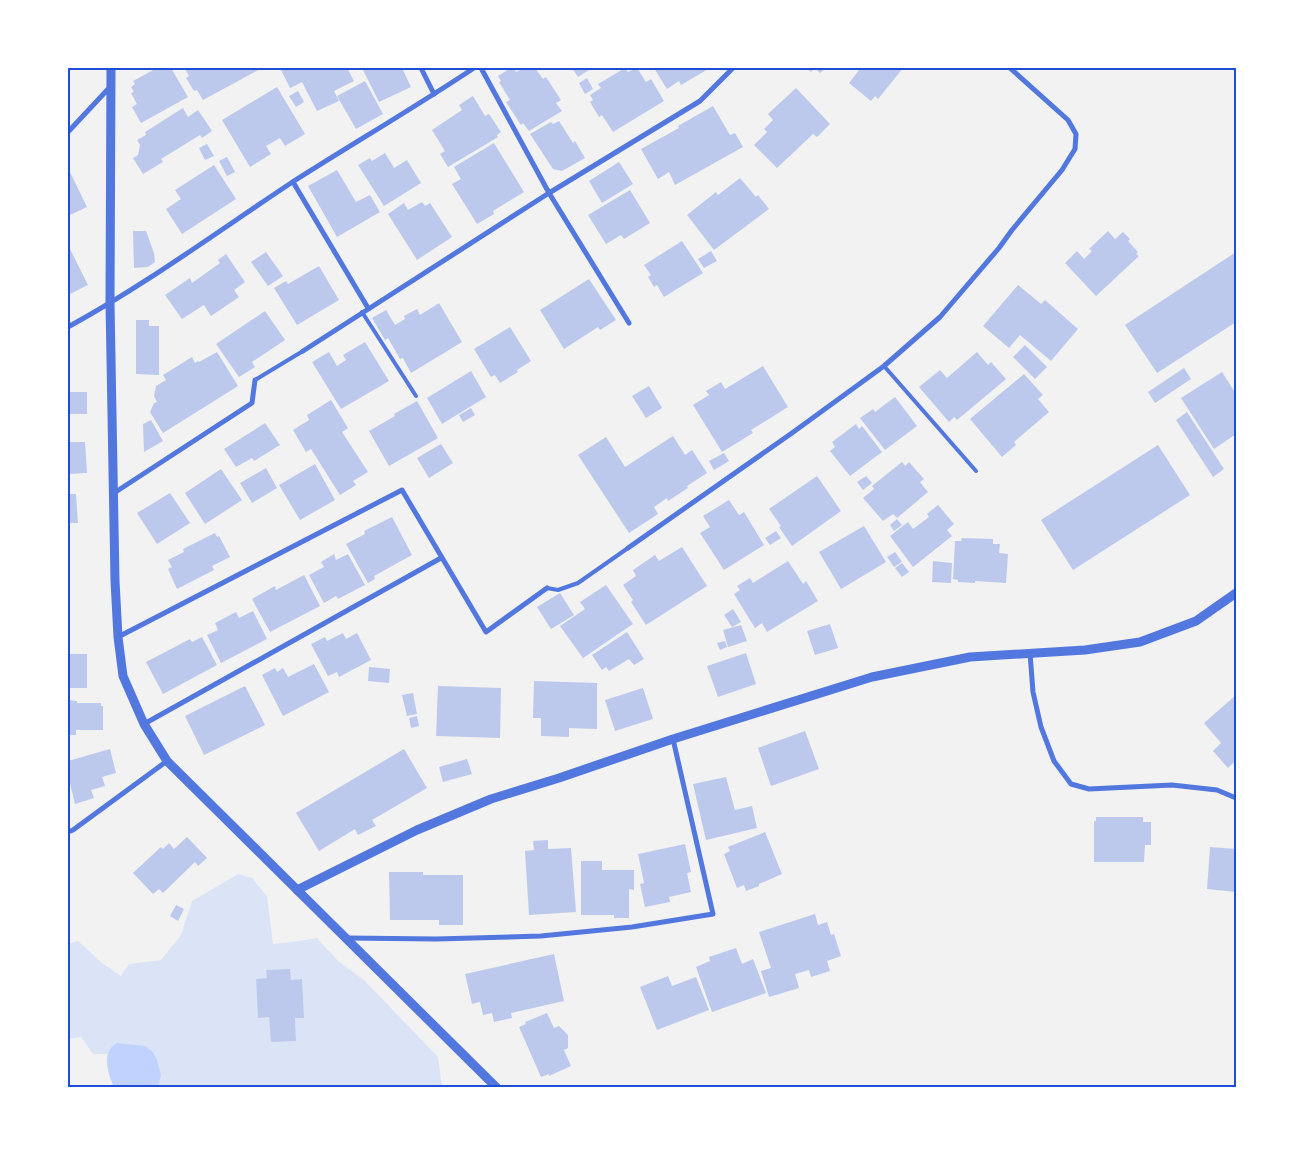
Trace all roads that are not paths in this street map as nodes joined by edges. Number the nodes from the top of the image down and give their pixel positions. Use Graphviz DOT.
graph roads {
  1 [pos="111,68"];
  2 [pos="421,68"];
  3 [pos="474,68"];
  4 [pos="481,68"];
  5 [pos="733,68"];
  6 [pos="1010,68"];
  7 [pos="111,86"];
  8 [pos="434,94"];
  9 [pos="68,132"];
  10 [pos="293,182"];
  11 [pos="549,193"];
  12 [pos="110,303"];
  13 [pos="368,308"];
  14 [pos="362,312"];
  15 [pos="629,323"];
  16 [pos="68,327"];
  17 [pos="302,351"];
  18 [pos="884,366"];
  19 [pos="255,380"];
  20 [pos="416,396"];
  21 [pos="976,471"];
  22 [pos="114,493"];
  23 [pos="628,548"];
  24 [pos="441,558"];
  25 [pos="547,588"];
  26 [pos="1236,593"];
  27 [pos="118,638"];
  28 [pos="1030,654"];
  29 [pos="144,724"];
  30 [pos="673,739"];
  31 [pos="167,761"];
  32 [pos="1236,798"];
  33 [pos="68,832"];
  34 [pos="298,890"];
  35 [pos="347,938"];
  36 [pos="494,1087"];
  1 -- 7 [label="street"];
  2 -- 8 [label="street"];
  3 -- 8 [label="street"];
  4 -- 11 [label="street"];
  5 -- 11 [label="street"];
  6 -- 18 [label="street"];
  7 -- 9 [label="street"];
  7 -- 12 [label="street"];
  8 -- 10 [label="street"];
  10 -- 12 [label="street"];
  10 -- 13 [label="street"];
  11 -- 13 [label="street"];
  11 -- 15 [label="street"];
  12 -- 16 [label="street"];
  12 -- 22 [label="street"];
  13 -- 14 [label="street"];
  14 -- 17 [label="street"];
  14 -- 20 [label="lane"];
  17 -- 19 [label="lane"];
  18 -- 21 [label="lane"];
  18 -- 23 [label="street"];
  19 -- 22 [label="street"];
  22 -- 27 [label="street"];
  23 -- 25 [label="lane"];
  24 -- 25 [label="street"];
  24 -- 27 [label="street"];
  24 -- 29 [label="street"];
  26 -- 28 [label="street"];
  27 -- 29 [label="street"];
  28 -- 30 [label="street"];
  28 -- 32 [label="street"];
  29 -- 31 [label="street"];
  30 -- 34 [label="street"];
  30 -- 35 [label="street"];
  31 -- 33 [label="street"];
  31 -- 34 [label="street"];
  34 -- 35 [label="street"];
  35 -- 36 [label="street"];
}
